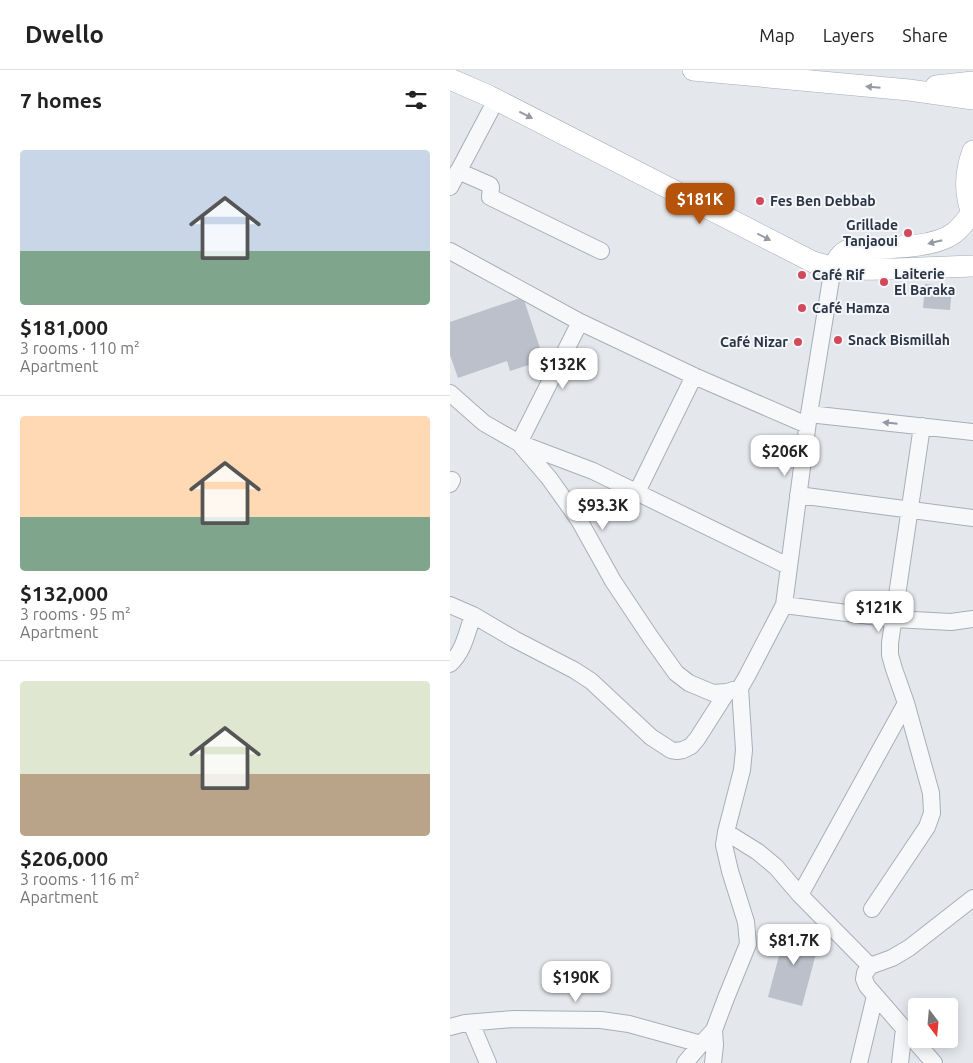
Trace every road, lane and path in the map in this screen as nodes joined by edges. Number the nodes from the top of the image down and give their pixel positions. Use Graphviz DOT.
graph roads {
  1 [pos="693,70"];
  2 [pos="450,79"];
  3 [pos="973,82"];
  4 [pos="909,90"];
  5 [pos="973,99"];
  6 [pos="496,100"];
  7 [pos="973,151"];
  8 [pos="458,171"];
  9 [pos="450,187"];
  10 [pos="972,214"];
  11 [pos="450,251"];
  12 [pos="601,251"];
  13 [pos="973,266"];
  14 [pos="833,267"];
  15 [pos="580,322"];
  16 [pos="694,376"];
  17 [pos="450,392"];
  18 [pos="808,419"];
  19 [pos="922,426"];
  20 [pos="973,432"];
  21 [pos="518,443"];
  22 [pos="637,492"];
  23 [pos="798,496"];
  24 [pos="909,510"];
  25 [pos="973,518"];
  26 [pos="788,566"];
  27 [pos="450,605"];
  28 [pos="784,605"];
  29 [pos="473,615"];
  30 [pos="894,619"];
  31 [pos="973,619"];
  32 [pos="450,664"];
  33 [pos="733,690"];
  34 [pos="906,703"];
  35 [pos="726,832"];
  36 [pos="800,895"];
  37 [pos="973,898"];
  38 [pos="872,909"];
  39 [pos="870,966"];
  40 [pos="875,996"];
  41 [pos="471,1023"];
  42 [pos="450,1028"];
  43 [pos="904,1029"];
  44 [pos="714,1030"];
  45 [pos="701,1044"];
  46 [pos="488,1063"];
  47 [pos="685,1063"];
  48 [pos="714,1063"];
  49 [pos="858,1063"];
  50 [pos="900,1063"];
  51 [pos="934,1063"];
  4 -- 1 [label="main road, one-way"];
  2 -- 6 [label="main road"];
  3 -- 4 [label="main road"];
  4 -- 5 [label="main road"];
  6 -- 8 [label="street"];
  6 -- 14 [label="main road, one-way"];
  7 -- 10 [label="main road"];
  8 -- 9 [label="street"];
  8 -- 12 [label="street"];
  10 -- 14 [label="main road, one-way"];
  11 -- 15 [label="street"];
  13 -- 14 [label="main road"];
  14 -- 18 [label="street"];
  15 -- 16 [label="street"];
  15 -- 21 [label="street"];
  16 -- 18 [label="street"];
  16 -- 22 [label="street"];
  17 -- 21 [label="street"];
  19 -- 18 [label="street, one-way"];
  18 -- 23 [label="street"];
  19 -- 20 [label="street"];
  19 -- 24 [label="street"];
  21 -- 22 [label="street"];
  21 -- 33 [label="street"];
  22 -- 26 [label="street"];
  23 -- 24 [label="street"];
  23 -- 26 [label="street"];
  24 -- 25 [label="street"];
  24 -- 30 [label="street"];
  26 -- 28 [label="street"];
  27 -- 29 [label="street"];
  28 -- 30 [label="street"];
  28 -- 33 [label="street"];
  29 -- 32 [label="street"];
  29 -- 33 [label="street"];
  30 -- 31 [label="street"];
  30 -- 34 [label="street"];
  33 -- 35 [label="street"];
  34 -- 36 [label="street"];
  34 -- 38 [label="street"];
  35 -- 36 [label="street"];
  35 -- 44 [label="street"];
  36 -- 39 [label="street"];
  37 -- 39 [label="street"];
  39 -- 40 [label="street"];
  40 -- 43 [label="street"];
  40 -- 49 [label="street"];
  41 -- 42 [label="street"];
  41 -- 45 [label="street"];
  41 -- 46 [label="street"];
  43 -- 50 [label="street"];
  43 -- 51 [label="street"];
  44 -- 45 [label="street"];
  44 -- 48 [label="street"];
  45 -- 47 [label="street"];
}
